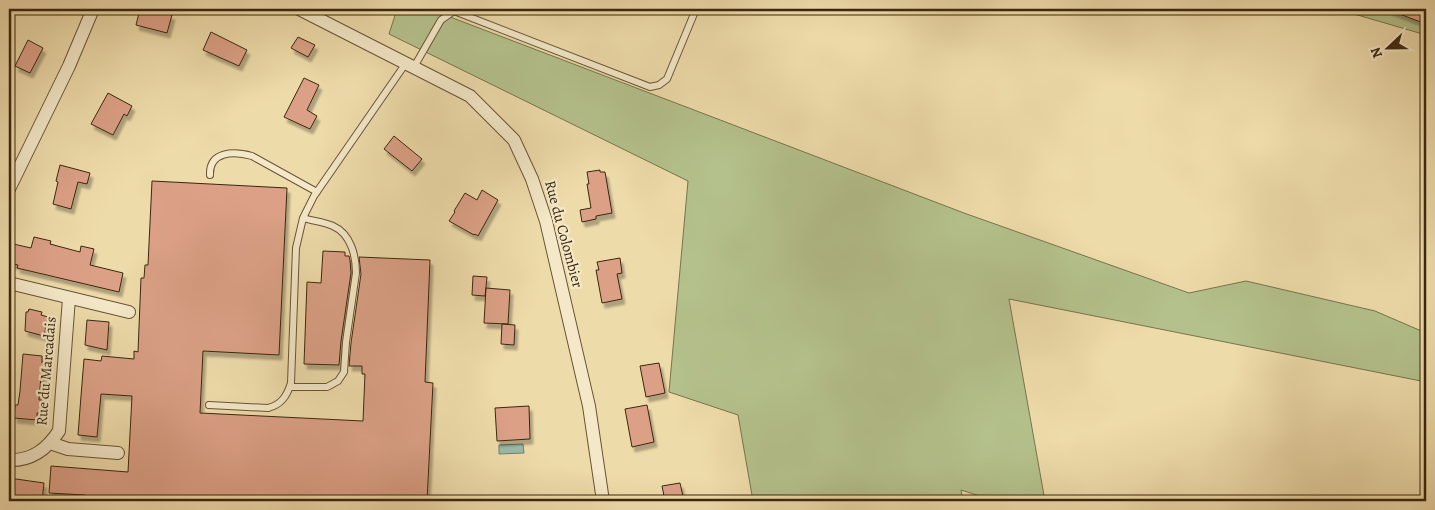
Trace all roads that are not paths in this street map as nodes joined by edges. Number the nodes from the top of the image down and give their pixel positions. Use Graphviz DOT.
graph roads {
  1 [pos="94,9"];
  2 [pos="299,9"];
  3 [pos="696,9"];
  4 [pos="410,65"];
  5 [pos="210,175"];
  6 [pos="9,188"];
  7 [pos="317,192"];
  8 [pos="303,218"];
  9 [pos="9,283"];
  10 [pos="69,298"];
  11 [pos="129,312"];
  12 [pos="290,387"];
  13 [pos="209,405"];
  14 [pos="50,443"];
  15 [pos="118,453"];
  16 [pos="9,460"];
  17 [pos="603,501"];
  1 -- 6 [label="street"];
  2 -- 4 [label="street, Rue du Colombier"];
  3 -- 4 [label="lane"];
  4 -- 7 [label="lane"];
  4 -- 17 [label="street, Rue du Colombier"];
  5 -- 7 [label="lane"];
  7 -- 8 [label="lane"];
  8 -- 12 [label="lane"];
  8 -- 12 [label="lane"];
  9 -- 10 [label="street, Rue du Marcadais"];
  10 -- 11 [label="street, Rue du Marcadais"];
  10 -- 14 [label="street, Rue du Marcadais"];
  12 -- 13 [label="lane"];
  14 -- 15 [label="street, Rue du Marcadais"];
  14 -- 16 [label="street, Rue du Marcadais"];
}
